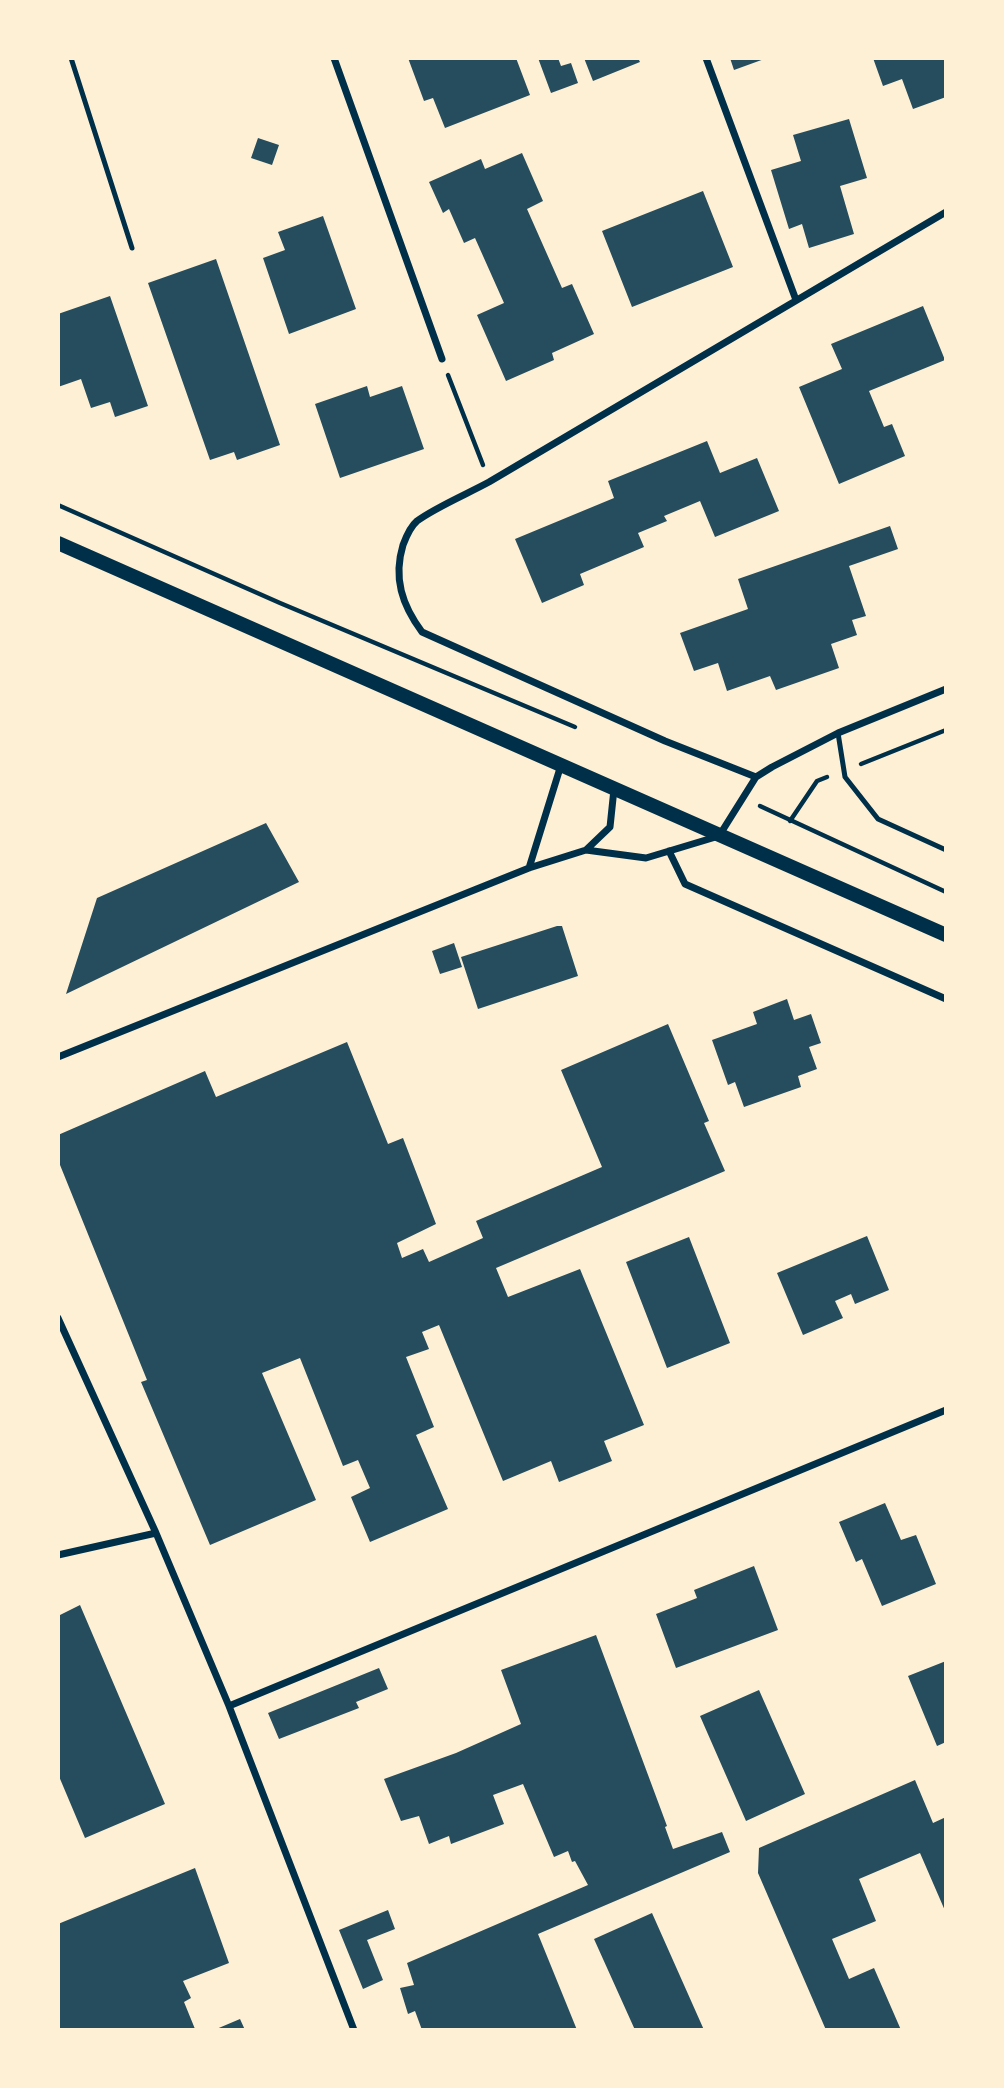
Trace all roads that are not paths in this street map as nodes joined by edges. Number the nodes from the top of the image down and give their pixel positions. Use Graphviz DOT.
graph roads {
  1 [pos="71,58"];
  2 [pos="334,58"];
  3 [pos="706,58"];
  4 [pos="946,212"];
  5 [pos="132,248"];
  6 [pos="796,300"];
  7 [pos="442,359"];
  8 [pos="58,543"];
  9 [pos="946,689"];
  10 [pos="838,733"];
  11 [pos="561,765"];
  12 [pos="756,778"];
  13 [pos="614,789"];
  14 [pos="719,835"];
  15 [pos="586,850"];
  16 [pos="946,850"];
  17 [pos="669,851"];
  18 [pos="529,868"];
  19 [pos="946,935"];
  20 [pos="946,999"];
  21 [pos="58,1057"];
  22 [pos="58,1318"];
  23 [pos="946,1410"];
  24 [pos="156,1532"];
  25 [pos="58,1555"];
  26 [pos="229,1706"];
  27 [pos="354,2030"];
  1 -- 5 [label="lane"];
  2 -- 7 [label="street"];
  3 -- 6 [label="street"];
  4 -- 6 [label="street"];
  6 -- 12 [label="street"];
  8 -- 11 [label="main road"];
  9 -- 10 [label="street"];
  10 -- 12 [label="street"];
  10 -- 16 [label="lane"];
  11 -- 13 [label="main road"];
  11 -- 18 [label="street"];
  12 -- 14 [label="street"];
  13 -- 14 [label="main road"];
  13 -- 15 [label="street"];
  14 -- 17 [label="street"];
  14 -- 19 [label="main road"];
  15 -- 17 [label="street"];
  15 -- 18 [label="street"];
  17 -- 20 [label="street"];
  18 -- 21 [label="street"];
  22 -- 24 [label="street"];
  23 -- 26 [label="street"];
  24 -- 25 [label="street"];
  24 -- 26 [label="street"];
  26 -- 27 [label="street"];
}
